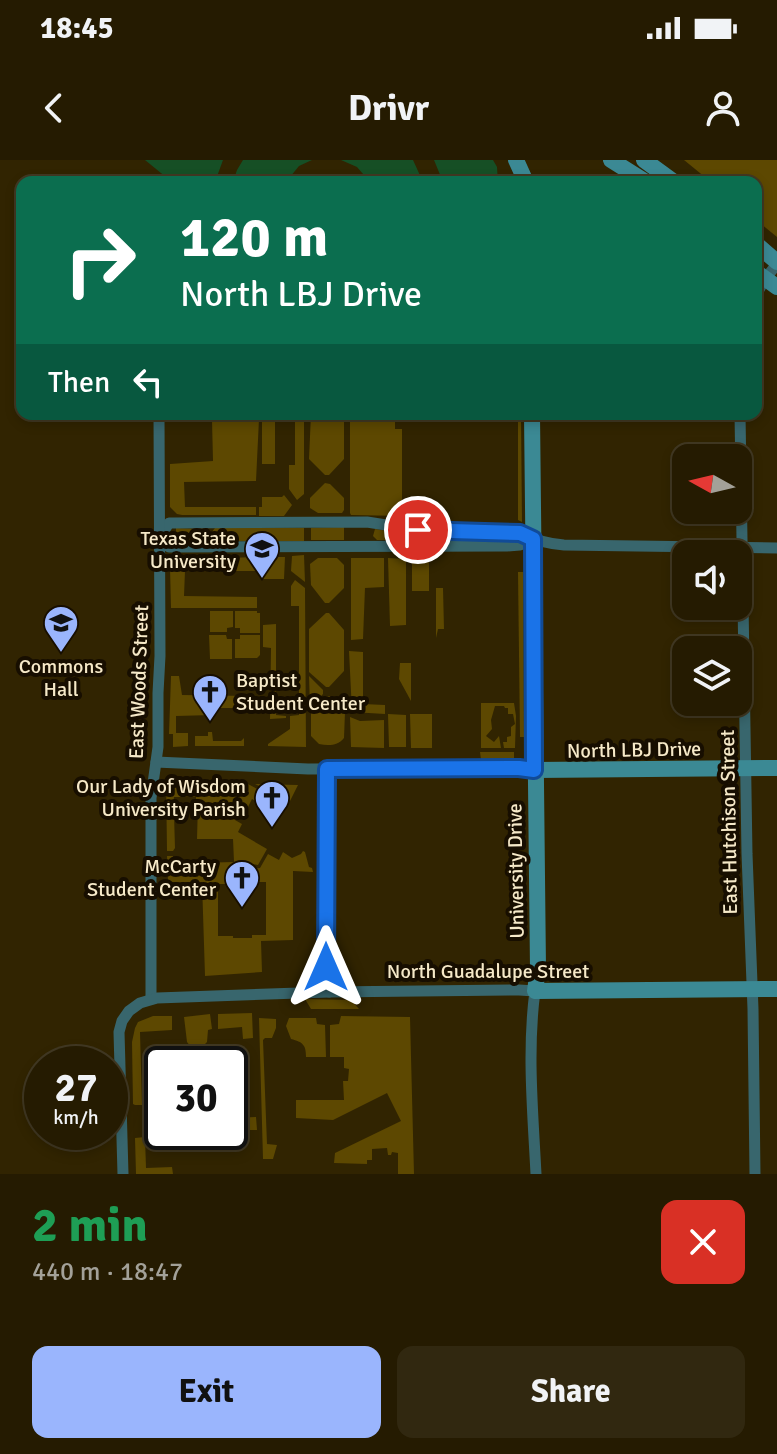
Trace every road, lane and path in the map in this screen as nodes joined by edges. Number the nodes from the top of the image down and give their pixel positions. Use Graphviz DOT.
graph roads {
  1 [pos="611,160"];
  2 [pos="644,160"];
  3 [pos="636,176"];
  4 [pos="666,176"];
  5 [pos="762,249"];
  6 [pos="777,263"];
  7 [pos="766,279"];
  8 [pos="159,420"];
  9 [pos="532,420"];
  10 [pos="740,420"];
  11 [pos="211,522"];
  12 [pos="367,522"];
  13 [pos="160,537"];
  14 [pos="533,539"];
  15 [pos="743,540"];
  16 [pos="212,547"];
  17 [pos="369,547"];
  18 [pos="672,547"];
  19 [pos="752,548"];
  20 [pos="777,548"];
  21 [pos="744,620"];
  22 [pos="156,762"];
  23 [pos="745,768"];
  24 [pos="777,768"];
  25 [pos="327,769"];
  26 [pos="534,770"];
  27 [pos="751,989"];
  28 [pos="777,989"];
  29 [pos="535,991"];
  30 [pos="329,992"];
  31 [pos="151,999"];
  32 [pos="123,1174"];
  33 [pos="536,1174"];
  34 [pos="755,1174"];
  1 -- 3 [label="main road"];
  2 -- 4 [label="main road"];
  5 -- 6 [label="main road"];
  6 -- 7 [label="street"];
  8 -- 13 [label="street, East Woods Street"];
  9 -- 14 [label="main road, University Drive"];
  10 -- 15 [label="street, East Hutchison Street"];
  11 -- 12 [label="street"];
  11 -- 13 [label="street"];
  11 -- 16 [label="street"];
  12 -- 14 [label="street"];
  12 -- 17 [label="street"];
  13 -- 16 [label="street"];
  13 -- 22 [label="street, East Woods Street"];
  14 -- 17 [label="street"];
  14 -- 18 [label="street"];
  14 -- 26 [label="main road, University Drive"];
  16 -- 17 [label="street"];
  19 -- 20 [label="street"];
  21 -- 23 [label="street, East Hutchison Street"];
  22 -- 25 [label="street, North LBJ Drive"];
  22 -- 31 [label="street, East Woods Street"];
  23 -- 24 [label="main road, North LBJ Drive"];
  23 -- 26 [label="main road, North LBJ Drive"];
  23 -- 27 [label="street, East Hutchison Street"];
  25 -- 26 [label="street, North LBJ Drive"];
  25 -- 30 [label="street"];
  26 -- 29 [label="main road, University Drive"];
  27 -- 28 [label="main road, North Guadalupe Street"];
  27 -- 29 [label="main road, North Guadalupe Street"];
  27 -- 34 [label="street, East Hutchison Street"];
  29 -- 30 [label="street, North Guadalupe Street"];
  29 -- 33 [label="street"];
  30 -- 31 [label="street, North Guadalupe Street"];
  31 -- 32 [label="street"];
}
